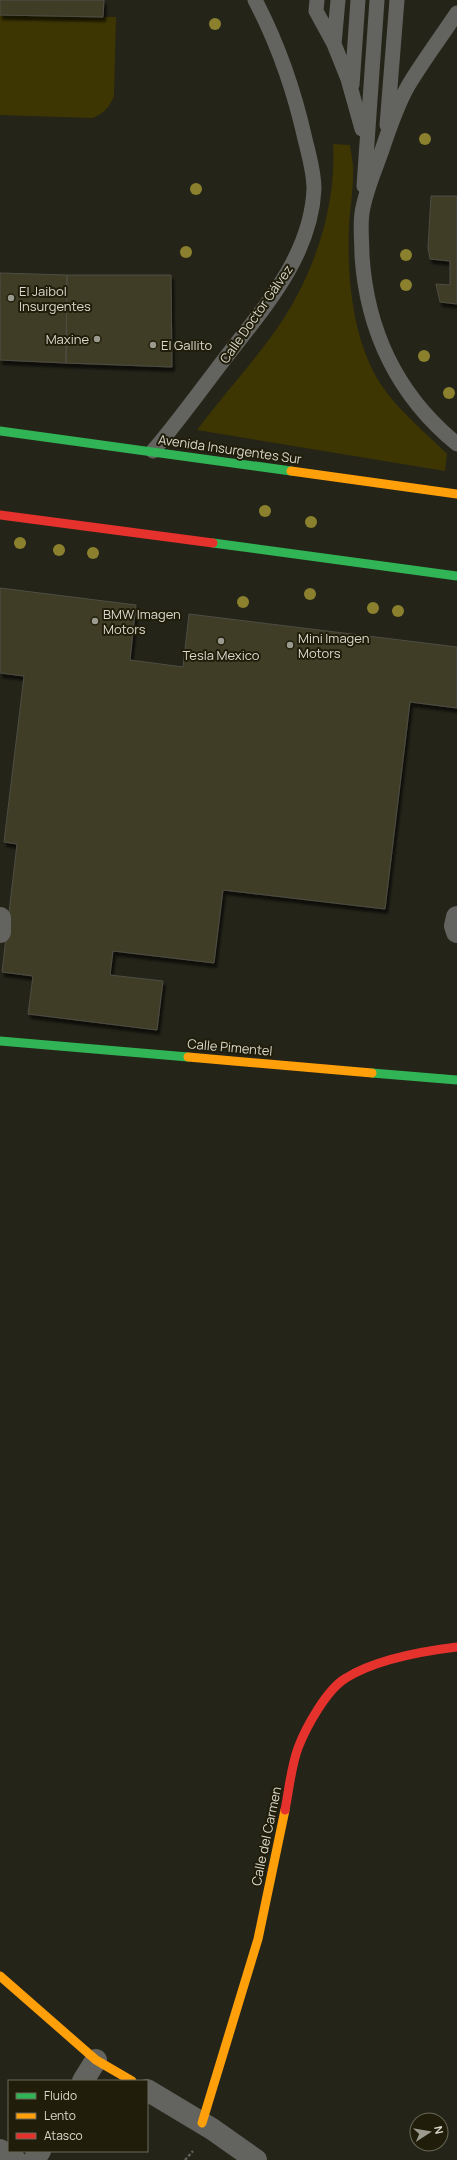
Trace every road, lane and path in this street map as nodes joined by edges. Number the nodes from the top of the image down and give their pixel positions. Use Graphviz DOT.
graph roads {
  1 [pos="254,0"];
  2 [pos="338,0"];
  3 [pos="358,0"];
  4 [pos="377,0"];
  5 [pos="397,0"];
  6 [pos="314,4"];
  7 [pos="457,13"];
  8 [pos="334,44"];
  9 [pos="352,90"];
  10 [pos="385,140"];
  11 [pos="366,156"];
  12 [pos="362,213"];
  13 [pos="0,431"];
  14 [pos="457,444"];
  15 [pos="153,451"];
  16 [pos="457,494"];
  17 [pos="0,516"];
  18 [pos="457,576"];
  19 [pos="457,917"];
  20 [pos="0,918"];
  21 [pos="0,932"];
  22 [pos="457,932"];
  23 [pos="0,1040"];
  24 [pos="457,1080"];
  25 [pos="457,1647"];
  26 [pos="0,1976"];
  27 [pos="96,2060"];
  28 [pos="84,2080"];
  29 [pos="130,2080"];
  30 [pos="148,2091"];
  31 [pos="202,2123"];
  32 [pos="0,2150"];
  33 [pos="15,2160"];
  34 [pos="256,2160"];
  1 -- 15 [label="lane, Calle Doctor Gálvez"];
  2 -- 8 [label="lane"];
  3 -- 9 [label="lane"];
  4 -- 11 [label="lane"];
  5 -- 10 [label="lane"];
  6 -- 8 [label="lane"];
  7 -- 10 [label="lane"];
  8 -- 9 [label="lane"];
  9 -- 11 [label="lane"];
  10 -- 12 [label="lane"];
  11 -- 12 [label="lane"];
  12 -- 14 [label="lane"];
  13 -- 15 [label="street, Avenida Insurgentes Sur"];
  15 -- 16 [label="street, Avenida Insurgentes Sur"];
  17 -- 18 [label="street"];
  19 -- 22 [label="street"];
  20 -- 21 [label="street"];
  23 -- 24 [label="street, Calle Pimentel"];
  25 -- 31 [label="street, Calle del Carmen"];
  26 -- 27 [label="street"];
  27 -- 28 [label="street"];
  27 -- 29 [label="street"];
  30 -- 31 [label="street"];
  31 -- 34 [label="street"];
  32 -- 33 [label="street"];
}
